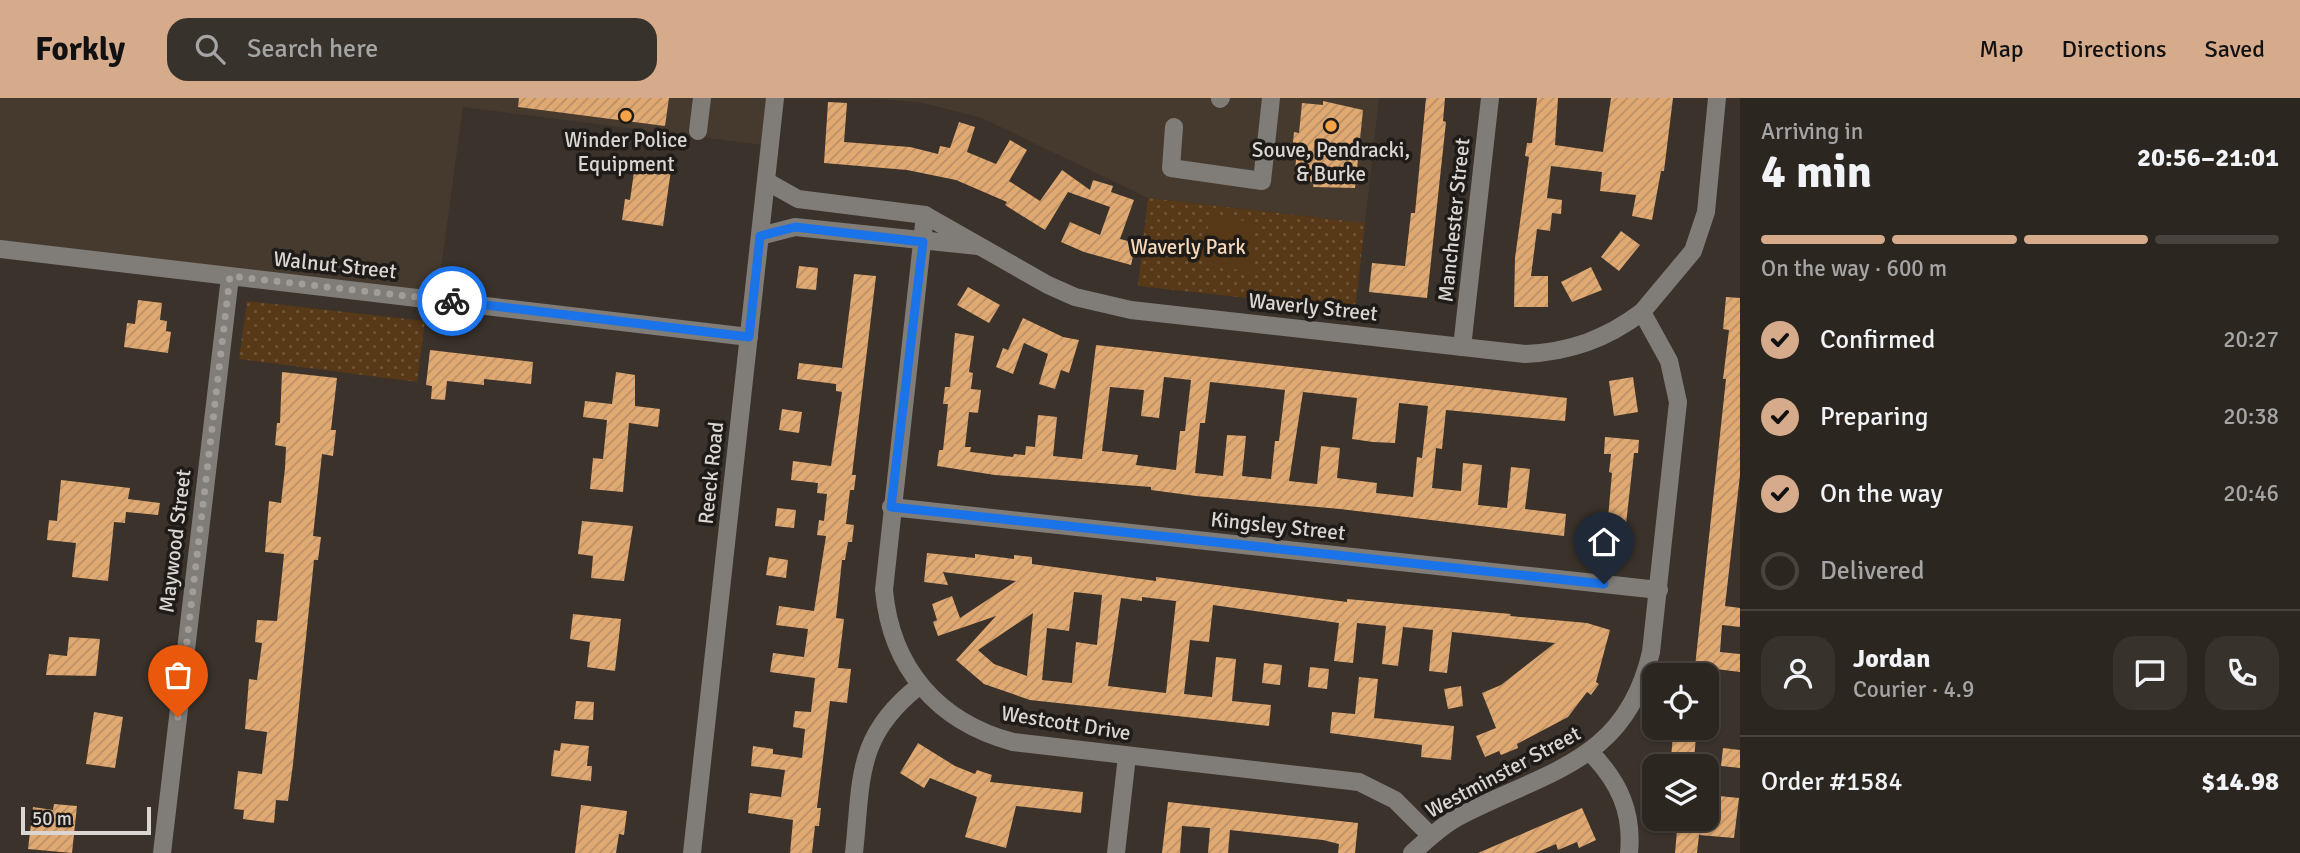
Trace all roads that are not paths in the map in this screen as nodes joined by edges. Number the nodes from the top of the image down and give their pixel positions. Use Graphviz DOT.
graph roads {
  1 [pos="702,98"];
  2 [pos="775,98"];
  3 [pos="1271,98"];
  4 [pos="1490,98"];
  5 [pos="1717,98"];
  6 [pos="1174,127"];
  7 [pos="698,131"];
  8 [pos="766,181"];
  9 [pos="925,215"];
  10 [pos="760,236"];
  11 [pos="923,242"];
  12 [pos="985,246"];
  13 [pos="0,249"];
  14 [pos="230,276"];
  15 [pos="1642,312"];
  16 [pos="749,337"];
  17 [pos="1462,347"];
  18 [pos="891,507"];
  19 [pos="1659,590"];
  20 [pos="919,686"];
  21 [pos="1591,753"];
  22 [pos="1126,756"];
  23 [pos="1431,836"];
  24 [pos="162,853"];
  25 [pos="692,853"];
  26 [pos="853,853"];
  27 [pos="1116,853"];
  28 [pos="1412,853"];
  29 [pos="1629,853"];
  1 -- 7 [label="street"];
  2 -- 8 [label="street, Reeck Road"];
  3 -- 6 [label="street"];
  4 -- 17 [label="street, Manchester Street"];
  5 -- 15 [label="street"];
  8 -- 9 [label="street, Waverly Street"];
  8 -- 10 [label="street, Reeck Road"];
  9 -- 11 [label="street, Westcott Drive"];
  9 -- 12 [label="street, Waverly Street"];
  10 -- 11 [label="street, Waverly Street"];
  10 -- 16 [label="street, Reeck Road"];
  11 -- 12 [label="street, Waverly Street"];
  11 -- 18 [label="street, Westcott Drive"];
  12 -- 17 [label="street, Waverly Street"];
  13 -- 14 [label="street, Walnut Street"];
  14 -- 16 [label="street, Walnut Street"];
  14 -- 24 [label="street, Maywood Street"];
  15 -- 17 [label="street, Waverly Street"];
  15 -- 19 [label="street, Westminster Street"];
  16 -- 25 [label="street, Reeck Road"];
  18 -- 19 [label="street, Kingsley Street"];
  18 -- 20 [label="street, Westcott Drive"];
  19 -- 21 [label="street, Westminster Street"];
  20 -- 22 [label="street, Westcott Drive"];
  20 -- 26 [label="street"];
  21 -- 23 [label="street, Westminster Street"];
  21 -- 29 [label="street"];
  22 -- 23 [label="street, Westcott Drive"];
  22 -- 27 [label="street"];
  23 -- 28 [label="street, Westminster Street"];
}
